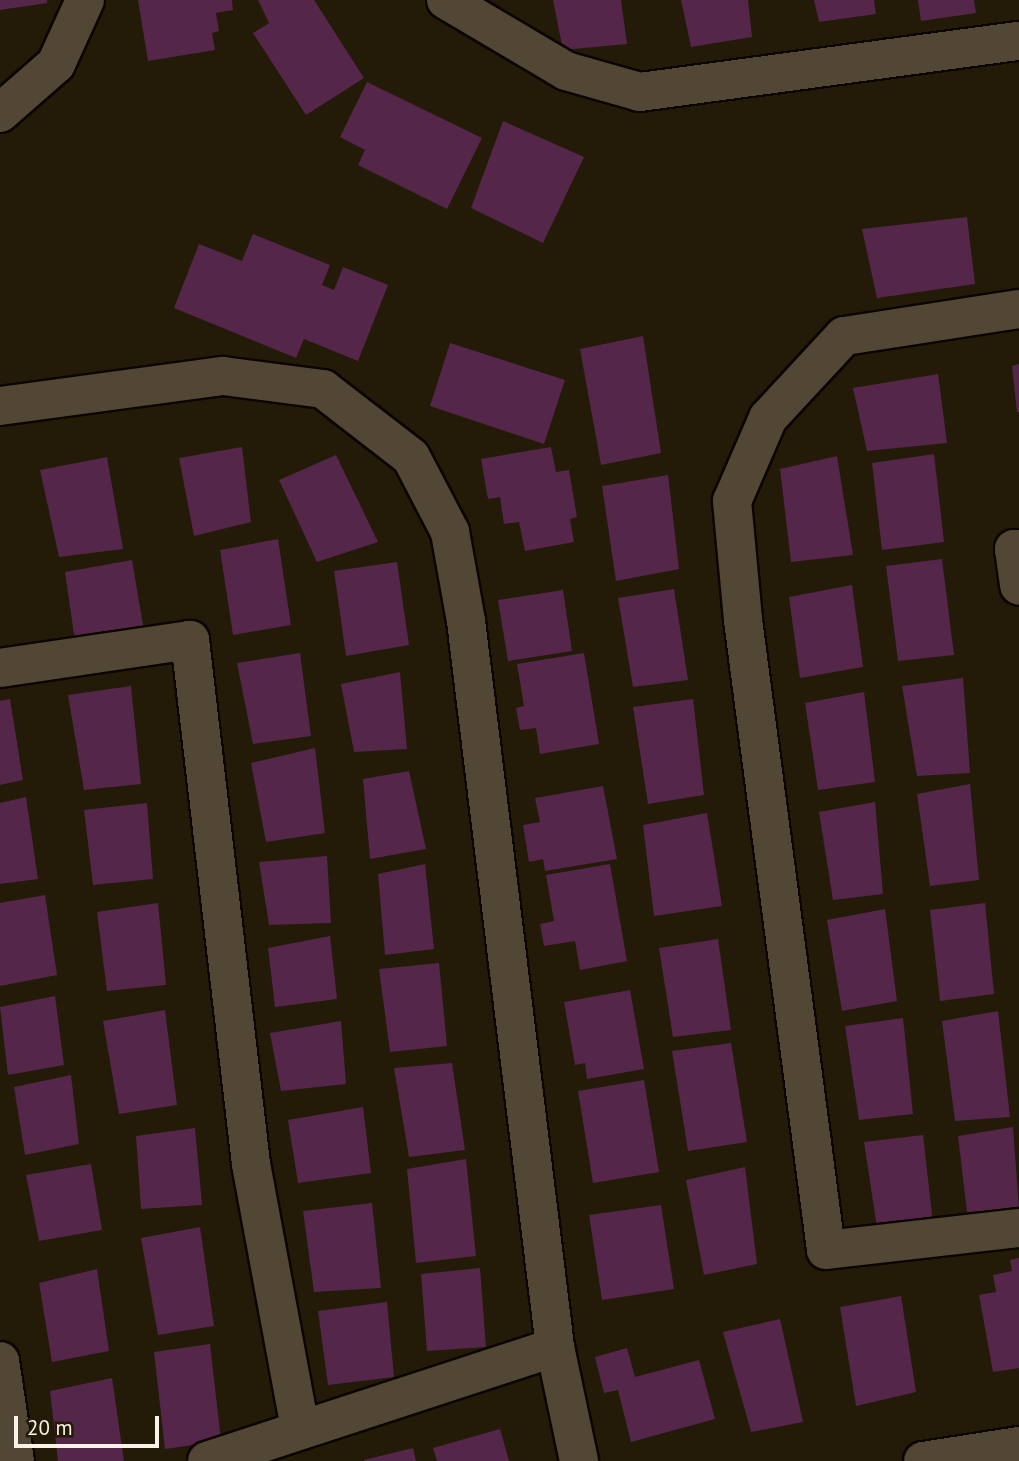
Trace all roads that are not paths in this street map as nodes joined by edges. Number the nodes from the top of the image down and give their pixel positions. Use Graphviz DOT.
graph roads {
  1 [pos="85,0"];
  2 [pos="446,0"];
  3 [pos="1019,41"];
  4 [pos="0,113"];
  5 [pos="1019,309"];
  6 [pos="0,406"];
  7 [pos="1019,549"];
  8 [pos="1019,586"];
  9 [pos="0,668"];
  10 [pos="1019,1228"];
  11 [pos="555,1347"];
  12 [pos="0,1361"];
  13 [pos="300,1428"];
  14 [pos="1019,1447"];
  15 [pos="15,1461"];
  16 [pos="207,1461"];
  17 [pos="579,1461"];
  18 [pos="923,1461"];
  1 -- 4 [label="street"];
  2 -- 3 [label="street"];
  5 -- 10 [label="street"];
  6 -- 11 [label="street"];
  7 -- 8 [label="street"];
  9 -- 13 [label="street"];
  11 -- 13 [label="street"];
  11 -- 17 [label="street"];
  12 -- 15 [label="street"];
  13 -- 16 [label="street"];
  14 -- 18 [label="street"];
}
